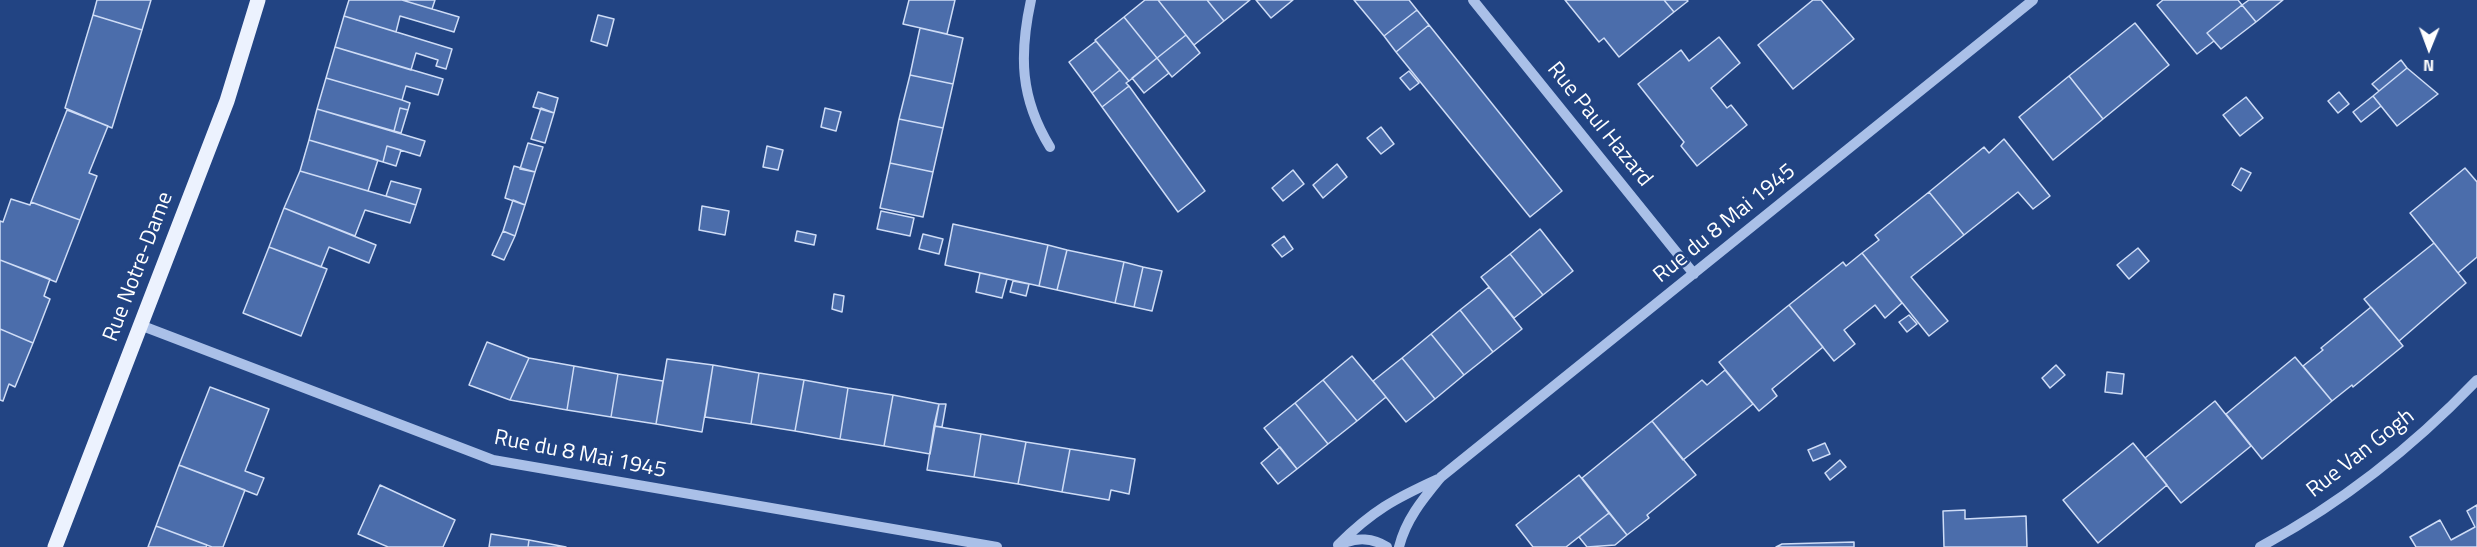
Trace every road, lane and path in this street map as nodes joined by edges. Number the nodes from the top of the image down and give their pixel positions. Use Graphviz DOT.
graph roads {
  1 [pos="258,0"];
  2 [pos="1031,0"];
  3 [pos="1473,0"];
  4 [pos="2032,0"];
  5 [pos="1050,147"];
  6 [pos="1694,274"];
  7 [pos="140,325"];
  8 [pos="2477,380"];
  9 [pos="1441,477"];
  10 [pos="1337,546"];
  11 [pos="55,547"];
  12 [pos="997,547"];
  13 [pos="1387,547"];
  14 [pos="1400,547"];
  15 [pos="2260,547"];
  1 -- 7 [label="main road, Rue Notre-Dame"];
  2 -- 5 [label="street"];
  3 -- 6 [label="street, Rue Paul Hazard"];
  4 -- 6 [label="street, Rue du 8 Mai 1945"];
  6 -- 9 [label="street, Rue du 8 Mai 1945"];
  7 -- 11 [label="main road, Rue Notre-Dame"];
  7 -- 12 [label="street, Rue du 8 Mai 1945"];
  8 -- 15 [label="street, Rue Van Gogh"];
  9 -- 10 [label="street, Rue du 8 Mai 1945"];
  9 -- 14 [label="street, Rue du 8 Mai 1945"];
  10 -- 13 [label="street"];
}
